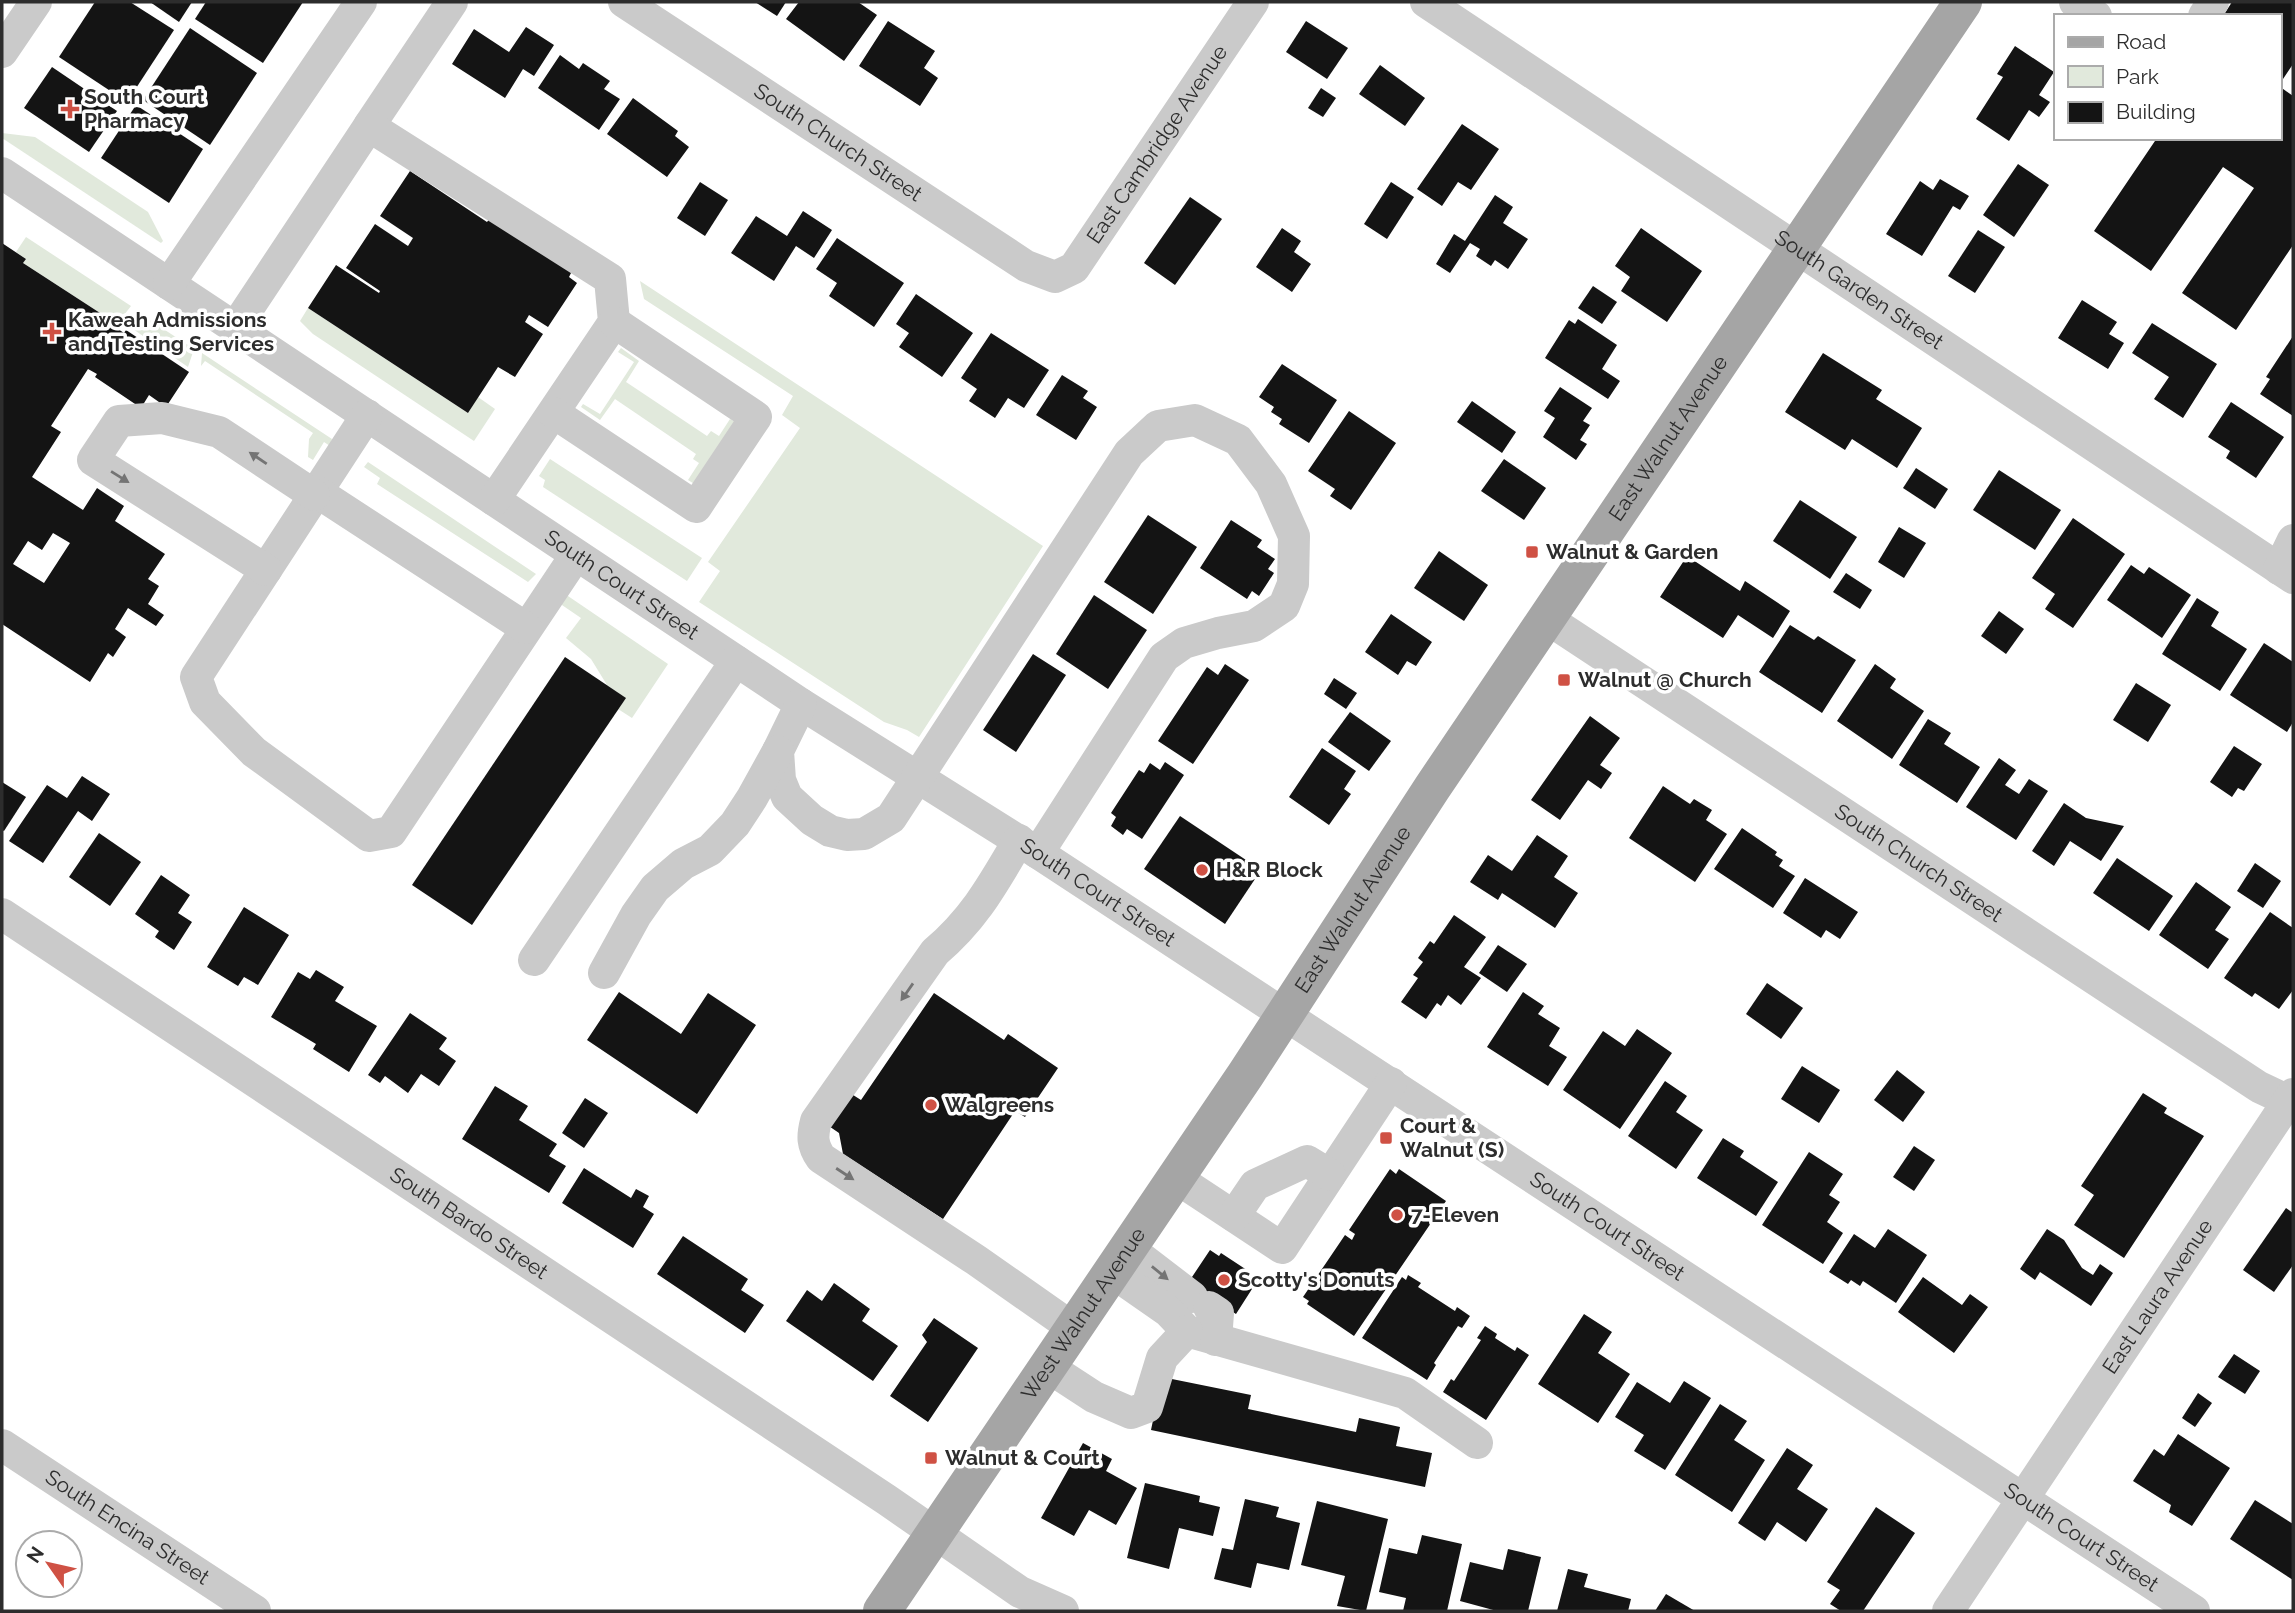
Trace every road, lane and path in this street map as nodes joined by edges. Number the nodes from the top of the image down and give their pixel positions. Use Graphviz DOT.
graph roads {
  1 [pos="36,2"];
  2 [pos="361,2"];
  3 [pos="452,2"];
  4 [pos="624,2"];
  5 [pos="1253,2"];
  6 [pos="1426,2"];
  7 [pos="1963,2"];
  8 [pos="2075,2"];
  9 [pos="2093,14"];
  10 [pos="2,52"];
  11 [pos="369,126"];
  12 [pos="2,173"];
  13 [pos="1795,249"];
  14 [pos="1055,277"];
  15 [pos="169,284"];
  16 [pos="614,322"];
  17 [pos="235,328"];
  18 [pos="554,413"];
  19 [pos="367,415"];
  20 [pos="316,494"];
  21 [pos="494,500"];
  22 [pos="2293,540"];
  23 [pos="576,555"];
  24 [pos="266,570"];
  25 [pos="2286,574"];
  26 [pos="1546,618"];
  27 [pos="526,628"];
  28 [pos="736,661"];
  29 [pos="801,704"];
  30 [pos="778,751"];
  31 [pos="917,776"];
  32 [pos="1029,847"];
  33 [pos="2,915"];
  34 [pos="534,960"];
  35 [pos="604,974"];
  36 [pos="1284,1015"];
  37 [pos="1391,1083"];
  38 [pos="2292,1099"];
  39 [pos="1330,1175"];
  40 [pos="1176,1178"];
  41 [pos="1234,1216"];
  42 [pos="1120,1260"];
  43 [pos="1073,1328"];
  44 [pos="1201,1335"];
  45 [pos="1048,1367"];
  46 [pos="1477,1443"];
  47 [pos="2,1445"];
  48 [pos="2023,1498"];
  49 [pos="934,1534"];
  50 [pos="255,1611"];
  51 [pos="881,1611"];
  52 [pos="1063,1611"];
  53 [pos="1948,1611"];
  54 [pos="2194,1611"];
  1 -- 10 [label="street"];
  2 -- 15 [label="street"];
  3 -- 11 [label="street"];
  4 -- 14 [label="street, South Church Street"];
  5 -- 14 [label="street, East Cambridge Avenue"];
  6 -- 13 [label="street, South Garden Street"];
  7 -- 13 [label="main road, East Walnut Avenue"];
  8 -- 9 [label="street"];
  11 -- 16 [label="street"];
  11 -- 17 [label="street"];
  12 -- 15 [label="street, South Court Street"];
  13 -- 25 [label="street, South Garden Street"];
  13 -- 26 [label="main road, East Walnut Avenue"];
  15 -- 17 [label="street, South Court Street"];
  16 -- 18 [label="street"];
  16 -- 18 [label="street"];
  17 -- 19 [label="street, South Court Street"];
  18 -- 21 [label="street"];
  19 -- 20 [label="street"];
  19 -- 21 [label="street, South Court Street"];
  20 -- 24 [label="street"];
  20 -- 24 [label="street, one-way"];
  20 -- 27 [label="street"];
  21 -- 23 [label="street, South Court Street"];
  22 -- 25 [label="street"];
  23 -- 27 [label="street"];
  23 -- 28 [label="street, South Court Street"];
  24 -- 27 [label="street"];
  26 -- 36 [label="main road, East Walnut Avenue"];
  26 -- 38 [label="street, South Church Street"];
  28 -- 29 [label="street, South Court Street"];
  28 -- 34 [label="street"];
  29 -- 30 [label="street"];
  29 -- 31 [label="street, South Court Street"];
  30 -- 31 [label="street"];
  30 -- 35 [label="street"];
  31 -- 32 [label="street, South Court Street"];
  31 -- 32 [label="street"];
  32 -- 36 [label="street, South Court Street"];
  32 -- 43 [label="street, one-way"];
  33 -- 49 [label="street, South Bardo Street"];
  36 -- 37 [label="street, South Court Street"];
  36 -- 40 [label="main road, West Walnut Avenue"];
  37 -- 39 [label="street"];
  37 -- 48 [label="street, South Court Street"];
  38 -- 48 [label="street, East Laura Avenue"];
  39 -- 41 [label="street"];
  39 -- 41 [label="street"];
  40 -- 41 [label="street"];
  40 -- 42 [label="main road, West Walnut Avenue"];
  42 -- 43 [label="main road, West Walnut Avenue"];
  42 -- 44 [label="street"];
  42 -- 44 [label="street, one-way"];
  43 -- 45 [label="main road, West Walnut Avenue"];
  44 -- 45 [label="street"];
  44 -- 46 [label="street"];
  45 -- 49 [label="main road, West Walnut Avenue"];
  47 -- 50 [label="street, South Encina Street"];
  48 -- 53 [label="street, East Laura Avenue"];
  48 -- 54 [label="street, South Court Street"];
  49 -- 51 [label="main road, West Walnut Avenue"];
  49 -- 52 [label="street, South Bardo Street"];
}
